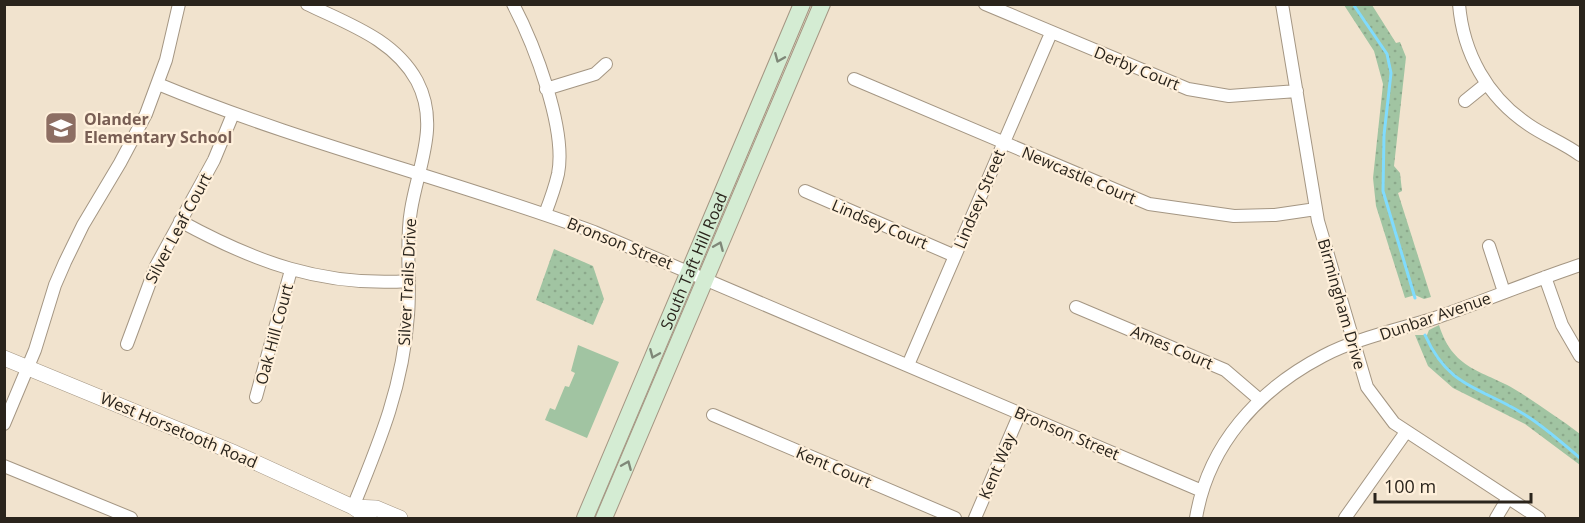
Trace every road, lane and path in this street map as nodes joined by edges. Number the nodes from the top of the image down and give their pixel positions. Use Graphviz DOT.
graph roads {
  1 [pos="179,4"];
  2 [pos="307,4"];
  3 [pos="513,4"];
  4 [pos="802,4"];
  5 [pos="822,4"];
  6 [pos="985,4"];
  7 [pos="1282,4"];
  8 [pos="1459,4"];
  9 [pos="1051,33"];
  10 [pos="606,64"];
  11 [pos="854,79"];
  12 [pos="158,84"];
  13 [pos="1486,84"];
  14 [pos="546,89"];
  15 [pos="1296,91"];
  16 [pos="1465,100"];
  17 [pos="233,114"];
  18 [pos="1003,143"];
  19 [pos="1581,155"];
  20 [pos="420,174"];
  21 [pos="805,191"];
  22 [pos="1316,209"];
  23 [pos="545,214"];
  24 [pos="180,221"];
  25 [pos="1489,246"];
  26 [pos="955,256"];
  27 [pos="1581,265"];
  28 [pos="291,270"];
  29 [pos="689,271"];
  30 [pos="1545,277"];
  31 [pos="706,278"];
  32 [pos="409,281"];
  33 [pos="1504,292"];
  34 [pos="1076,308"];
  35 [pos="127,344"];
  36 [pos="1353,345"];
  37 [pos="1581,356"];
  38 [pos="4,358"];
  39 [pos="908,365"];
  40 [pos="28,367"];
  41 [pos="256,397"];
  42 [pos="1260,400"];
  43 [pos="1020,413"];
  44 [pos="713,415"];
  45 [pos="4,424"];
  46 [pos="1406,432"];
  47 [pos="4,466"];
  48 [pos="1202,491"];
  49 [pos="1508,498"];
  50 [pos="353,507"];
  51 [pos="131,519"];
  52 [pos="369,519"];
  53 [pos="400,519"];
  54 [pos="585,519"];
  55 [pos="604,519"];
  56 [pos="955,519"];
  57 [pos="975,519"];
  58 [pos="1196,519"];
  59 [pos="1345,519"];
  60 [pos="1496,519"];
  61 [pos="1539,519"];
  1 -- 12 [label="street"];
  2 -- 20 [label="street, Silver Trails Drive"];
  3 -- 14 [label="street"];
  4 -- 29 [label="main road, South Taft Hill Road, one-way"];
  31 -- 5 [label="main road, South Taft Hill Road, one-way"];
  6 -- 9 [label="street, Derby Court"];
  7 -- 15 [label="street, Birmingham Drive"];
  8 -- 13 [label="street"];
  9 -- 15 [label="street, Derby Court"];
  9 -- 18 [label="street, Lindsey Street"];
  10 -- 14 [label="street"];
  11 -- 18 [label="street, Newcastle Court"];
  12 -- 17 [label="street, Bronson Street"];
  12 -- 40 [label="street"];
  13 -- 16 [label="street"];
  13 -- 19 [label="street"];
  14 -- 23 [label="street"];
  15 -- 22 [label="street, Birmingham Drive"];
  17 -- 20 [label="street, Bronson Street"];
  17 -- 24 [label="street, Silver Leaf Court"];
  18 -- 22 [label="street, Newcastle Court"];
  18 -- 26 [label="street, Lindsey Street"];
  20 -- 23 [label="street, Bronson Street"];
  20 -- 32 [label="street, Silver Trails Drive"];
  21 -- 26 [label="street, Lindsey Court"];
  22 -- 36 [label="street, Birmingham Drive"];
  23 -- 29 [label="street, Bronson Street"];
  24 -- 28 [label="street"];
  24 -- 35 [label="street, Silver Leaf Court"];
  25 -- 33 [label="street"];
  26 -- 39 [label="street, Lindsey Street"];
  27 -- 30 [label="street, Dunbar Avenue"];
  28 -- 32 [label="street"];
  28 -- 41 [label="street, Oak Hill Court"];
  29 -- 31 [label="street, Bronson Street"];
  29 -- 54 [label="main road, South Taft Hill Road, one-way"];
  30 -- 33 [label="street, Dunbar Avenue"];
  30 -- 37 [label="street"];
  31 -- 39 [label="street, Bronson Street"];
  55 -- 31 [label="main road, South Taft Hill Road, one-way"];
  32 -- 50 [label="street, Silver Trails Drive"];
  33 -- 36 [label="street, Dunbar Avenue"];
  34 -- 42 [label="street, Ames Court"];
  36 -- 42 [label="street, Dunbar Avenue"];
  36 -- 46 [label="street, Birmingham Drive"];
  38 -- 40 [label="street, West Horsetooth Road"];
  39 -- 43 [label="street, Bronson Street"];
  40 -- 45 [label="street"];
  40 -- 50 [label="street, West Horsetooth Road"];
  42 -- 48 [label="street, Dunbar Avenue"];
  43 -- 48 [label="street, Bronson Street"];
  43 -- 57 [label="street, Kent Way"];
  44 -- 56 [label="street, Kent Court"];
  46 -- 49 [label="street, Birmingham Drive"];
  46 -- 59 [label="street"];
  47 -- 51 [label="street"];
  48 -- 58 [label="street, Dunbar Avenue"];
  49 -- 60 [label="street"];
  49 -- 61 [label="street, Birmingham Drive"];
  50 -- 52 [label="street, West Horsetooth Road"];
  50 -- 53 [label="street, West Horsetooth Road"];
}
